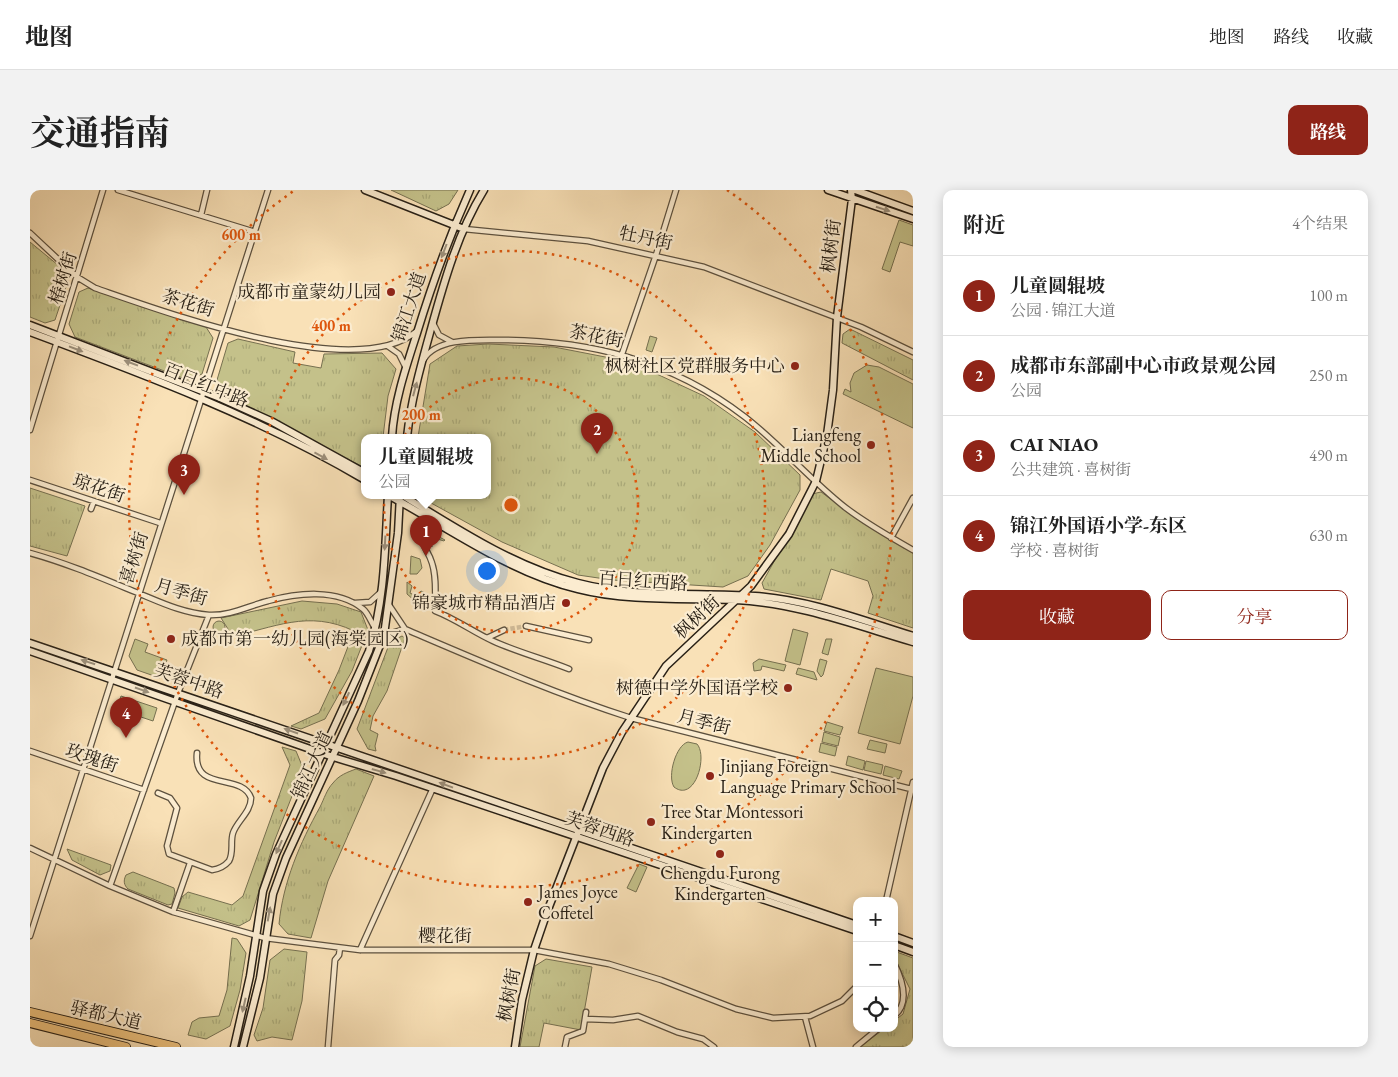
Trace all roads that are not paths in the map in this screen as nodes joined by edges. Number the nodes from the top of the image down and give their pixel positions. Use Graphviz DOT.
graph roads {
  1 [pos="103,190"];
  2 [pos="118,190"];
  3 [pos="207,190"];
  4 [pos="268,190"];
  5 [pos="365,190"];
  6 [pos="470,190"];
  7 [pos="484,190"];
  8 [pos="676,190"];
  9 [pos="828,190"];
  10 [pos="851,190"];
  11 [pos="857,190"];
  12 [pos="870,190"];
  13 [pos="878,198"];
  14 [pos="852,199"];
  15 [pos="913,211"];
  16 [pos="200,215"];
  17 [pos="913,219"];
  18 [pos="454,226"];
  19 [pos="464,230"];
  20 [pos="255,232"];
  21 [pos="30,233"];
  22 [pos="656,255"];
  23 [pos="77,277"];
  24 [pos="837,317"];
  25 [pos="433,322"];
  26 [pos="30,325"];
  27 [pos="222,328"];
  28 [pos="417,331"];
  29 [pos="30,332"];
  30 [pos="59,339"];
  31 [pos="452,342"];
  32 [pos="389,347"];
  33 [pos="913,352"];
  34 [pos="622,354"];
  35 [pos="422,362"];
  36 [pos="406,368"];
  37 [pos="201,395"];
  38 [pos="30,430"];
  39 [pos="392,434"];
  40 [pos="407,434"];
  41 [pos="361,471"];
  42 [pos="361,478"];
  43 [pos="30,480"];
  44 [pos="816,481"];
  45 [pos="913,498"];
  46 [pos="388,499"];
  47 [pos="401,499"];
  48 [pos="404,499"];
  49 [pos="405,499"];
  50 [pos="94,501"];
  51 [pos="91,509"];
  52 [pos="430,518"];
  53 [pos="160,523"];
  54 [pos="892,538"];
  55 [pos="913,550"];
  56 [pos="30,553"];
  57 [pos="382,591"];
  58 [pos="138,592"];
  59 [pos="740,598"];
  60 [pos="354,603"];
  61 [pos="389,604"];
  62 [pos="209,615"];
  63 [pos="526,626"];
  64 [pos="375,629"];
  65 [pos="405,629"];
  66 [pos="504,630"];
  67 [pos="384,635"];
  68 [pos="913,636"];
  69 [pos="486,638"];
  70 [pos="589,640"];
  71 [pos="913,642"];
  72 [pos="30,643"];
  73 [pos="30,651"];
  74 [pos="569,669"];
  75 [pos="115,672"];
  76 [pos="113,679"];
  77 [pos="178,693"];
  78 [pos="176,701"];
  79 [pos="631,718"];
  80 [pos="326,742"];
  81 [pos="338,746"];
  82 [pos="30,751"];
  83 [pos="321,753"];
  84 [pos="197,754"];
  85 [pos="332,757"];
  86 [pos="82,769"];
  87 [pos="913,782"];
  88 [pos="433,788"];
  89 [pos="911,789"];
  90 [pos="144,790"];
  91 [pos="158,793"];
  92 [pos="577,833"];
  93 [pos="30,848"];
  94 [pos="54,858"];
  95 [pos="190,863"];
  96 [pos="110,886"];
  97 [pos="887,897"];
  98 [pos="173,912"];
  99 [pos="853,924"];
  100 [pos="32,926"];
  101 [pos="853,930"];
  102 [pos="30,936"];
  103 [pos="256,936"];
  104 [pos="898,937"];
  105 [pos="265,938"];
  106 [pos="913,942"];
  107 [pos="898,947"];
  108 [pos="340,948"];
  109 [pos="360,950"];
  110 [pos="534,950"];
  111 [pos="913,952"];
  112 [pos="898,971"];
  113 [pos="856,987"];
  114 [pos="30,1012"];
  115 [pos="586,1012"];
  116 [pos="898,1013"];
  117 [pos="805,1017"];
  118 [pos="585,1019"];
  119 [pos="30,1023"];
  120 [pos="874,1032"];
  121 [pos="126,1047"];
  122 [pos="176,1047"];
  123 [pos="234,1047"];
  124 [pos="243,1047"];
  125 [pos="328,1047"];
  126 [pos="515,1047"];
  127 [pos="565,1047"];
  128 [pos="714,1047"];
  129 [pos="812,1047"];
  130 [pos="856,1047"];
  1 -- 23 [label="street, 椿树街"];
  2 -- 16 [label="street"];
  3 -- 16 [label="street"];
  4 -- 20 [label="street, 喜树街"];
  5 -- 18 [label="main road, 牡丹街"];
  6 -- 18 [label="main road, 锦江大道"];
  7 -- 19 [label="main road, 锦江大道"];
  8 -- 22 [label="street"];
  9 -- 14 [label="main road"];
  10 -- 14 [label="main road, 枫树街"];
  11 -- 13 [label="main road"];
  11 -- 14 [label="main road, 枫树街"];
  12 -- 13 [label="main road"];
  13 -- 15 [label="main road"];
  14 -- 17 [label="main road, one-way"];
  14 -- 24 [label="main road, 枫树街"];
  16 -- 20 [label="street"];
  18 -- 19 [label="main road, 牡丹街"];
  18 -- 28 [label="main road, 锦江大道, one-way"];
  19 -- 22 [label="street, 牡丹街"];
  19 -- 25 [label="main road, 锦江大道"];
  20 -- 27 [label="street, 喜树街"];
  21 -- 23 [label="street, 茶花街"];
  22 -- 24 [label="street, 牡丹街"];
  22 -- 34 [label="street"];
  23 -- 27 [label="street, 茶花街"];
  23 -- 30 [label="street, 椿树街"];
  24 -- 33 [label="street, 牡丹街"];
  24 -- 44 [label="main road, 枫树街"];
  25 -- 31 [label="street"];
  25 -- 35 [label="main road, 锦江大道"];
  26 -- 30 [label="main road, 百日红中路"];
  27 -- 32 [label="street, 茶花街"];
  27 -- 37 [label="street, 喜树街"];
  28 -- 32 [label="street, 茶花街"];
  28 -- 36 [label="main road, 锦江大道"];
  29 -- 30 [label="main road, 百日红中路"];
  30 -- 37 [label="main road, 百日红中路"];
  30 -- 38 [label="street, 椿树街"];
  31 -- 34 [label="street, 茶花街"];
  31 -- 35 [label="street, 茶花街"];
  32 -- 36 [label="street"];
  34 -- 44 [label="street, 茶花街"];
  40 -- 35 [label="main road, 锦江大道, one-way"];
  36 -- 39 [label="main road, 锦江大道"];
  37 -- 41 [label="main road, 百日红中路"];
  37 -- 42 [label="main road, 百日红中路, one-way"];
  37 -- 53 [label="street, 喜树街"];
  43 -- 50 [label="street, 琼花街"];
  44 -- 54 [label="street, 茶花街"];
  44 -- 59 [label="main road, 枫树街"];
  45 -- 54 [label="street"];
  46 -- 57 [label="main road, 锦江大道, one-way"];
  47 -- 61 [label="main road, 锦江大道"];
  48 -- 52 [label="main road, 百日红西路"];
  49 -- 59 [label="main road, 百日红西路"];
  50 -- 51 [label="street"];
  50 -- 53 [label="street, 琼花街"];
  52 -- 59 [label="main road, 百日红西路"];
  52 -- 69 [label="street"];
  53 -- 58 [label="street, 喜树街"];
  54 -- 55 [label="street, 茶花街"];
  56 -- 58 [label="street, 月季街"];
  57 -- 60 [label="street"];
  57 -- 64 [label="main road, 锦江大道"];
  58 -- 62 [label="street, 月季街"];
  58 -- 75 [label="street, 喜树街"];
  59 -- 68 [label="main road, 百日红西路"];
  59 -- 71 [label="main road, 百日红西路"];
  59 -- 79 [label="main road, 枫树街"];
  60 -- 62 [label="street, 月季街"];
  60 -- 64 [label="street"];
  61 -- 65 [label="street"];
  61 -- 67 [label="main road, 锦江大道"];
  62 -- 77 [label="street"];
  63 -- 70 [label="street"];
  64 -- 80 [label="main road, 锦江大道, one-way"];
  65 -- 67 [label="street"];
  65 -- 79 [label="street, 月季街"];
  66 -- 69 [label="street"];
  67 -- 81 [label="main road, 锦江大道"];
  69 -- 74 [label="street"];
  75 -- 72 [label="main road, 芙蓉中路, one-way"];
  73 -- 76 [label="main road, 芙蓉中路"];
  75 -- 76 [label="street, 喜树街"];
  75 -- 77 [label="main road, 芙蓉中路"];
  76 -- 78 [label="main road, 芙蓉中路, one-way"];
  76 -- 86 [label="street, 喜树街"];
  77 -- 78 [label="street"];
  80 -- 77 [label="main road, 芙蓉中路, one-way"];
  78 -- 83 [label="main road, 芙蓉中路"];
  78 -- 90 [label="street"];
  79 -- 89 [label="street, 月季街"];
  79 -- 92 [label="main road, 枫树街"];
  80 -- 81 [label="main road, 芙蓉中路"];
  80 -- 83 [label="main road, 锦江大道"];
  81 -- 85 [label="main road, 锦江大道"];
  92 -- 81 [label="main road, 芙蓉西路, one-way"];
  82 -- 86 [label="street, 玫瑰街"];
  83 -- 85 [label="main road, 芙蓉中路"];
  83 -- 103 [label="main road, 锦江大道, one-way"];
  84 -- 95 [label="street"];
  85 -- 88 [label="main road, 芙蓉西路, one-way"];
  105 -- 85 [label="main road, 锦江大道, one-way"];
  86 -- 90 [label="street, 玫瑰街"];
  86 -- 94 [label="street, 喜树街"];
  87 -- 89 [label="street"];
  88 -- 92 [label="main road, 芙蓉西路"];
  88 -- 109 [label="street"];
  89 -- 97 [label="street"];
  90 -- 96 [label="street"];
  91 -- 95 [label="street"];
  92 -- 99 [label="main road, 芙蓉西路"];
  92 -- 101 [label="main road, 芙蓉西路"];
  92 -- 110 [label="main road, 枫树街"];
  93 -- 94 [label="street, 樱花街"];
  94 -- 96 [label="street, 樱花街"];
  94 -- 100 [label="street, 喜树街"];
  95 -- 98 [label="street"];
  96 -- 98 [label="street, 樱花街"];
  98 -- 103 [label="street, 樱花街"];
  100 -- 102 [label="street, 喜树街"];
  103 -- 105 [label="street, 樱花街"];
  103 -- 123 [label="main road, 锦江大道, one-way"];
  104 -- 106 [label="main road"];
  105 -- 108 [label="street, 樱花街"];
  105 -- 124 [label="main road, 锦江大道"];
  107 -- 111 [label="main road"];
  108 -- 109 [label="street, 樱花街"];
  108 -- 125 [label="street"];
  109 -- 110 [label="street, 樱花街"];
  110 -- 117 [label="street, 樱花街"];
  110 -- 126 [label="main road, 枫树街"];
  112 -- 116 [label="street"];
  113 -- 117 [label="street, 樱花街"];
  114 -- 122 [label="main road, 驿都大道"];
  115 -- 118 [label="street"];
  117 -- 129 [label="street"];
  118 -- 127 [label="street"];
  118 -- 128 [label="street"];
  119 -- 121 [label="main road, 驿都大道"];
  120 -- 130 [label="street"];
}
